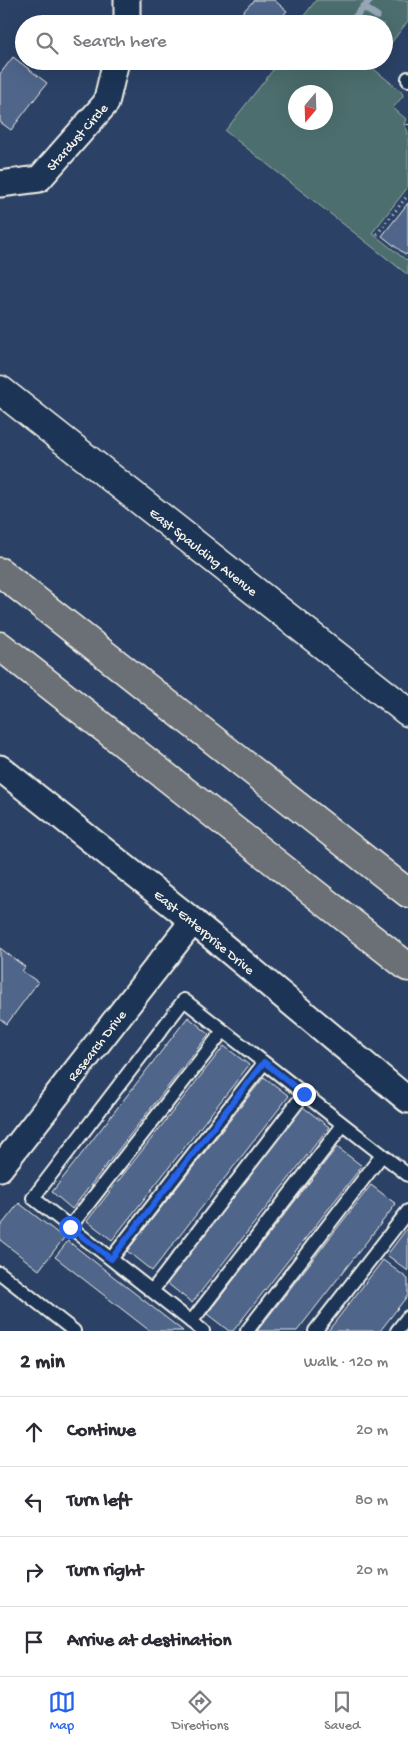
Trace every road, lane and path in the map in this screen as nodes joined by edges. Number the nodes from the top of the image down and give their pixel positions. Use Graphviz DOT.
graph roads {
  1 [pos="127,0"];
  2 [pos="127,15"];
  3 [pos="114,70"];
  4 [pos="0,184"];
  5 [pos="408,194"];
  6 [pos="377,234"];
  7 [pos="0,390"];
  8 [pos="0,572"];
  9 [pos="0,646"];
  10 [pos="408,712"];
  11 [pos="0,768"];
  12 [pos="408,893"];
  13 [pos="193,921"];
  14 [pos="408,967"];
  15 [pos="223,1031"];
  16 [pos="264,1062"];
  17 [pos="304,1094"];
  18 [pos="408,1100"];
  19 [pos="343,1125"];
  20 [pos="382,1155"];
  21 [pos="0,1168"];
  22 [pos="408,1176"];
  23 [pos="408,1211"];
  24 [pos="70,1227"];
  25 [pos="111,1259"];
  26 [pos="0,1273"];
  27 [pos="152,1291"];
  28 [pos="408,1316"];
  29 [pos="191,1322"];
  30 [pos="74,1331"];
  31 [pos="203,1331"];
  32 [pos="247,1331"];
  33 [pos="315,1331"];
  34 [pos="397,1331"];
  1 -- 2 [label="street"];
  3 -- 4 [label="street, Stardust Circle"];
  5 -- 6 [label="path"];
  7 -- 10 [label="street, East Spaulding Avenue"];
  8 -- 12 [label="highway"];
  9 -- 14 [label="highway"];
  11 -- 13 [label="street, East Enterprise Drive"];
  13 -- 18 [label="street, East Enterprise Drive"];
  13 -- 21 [label="street, Research Drive"];
  15 -- 16 [label="lane"];
  15 -- 24 [label="lane"];
  15 -- 24 [label="lane"];
  16 -- 17 [label="lane"];
  16 -- 25 [label="lane"];
  17 -- 19 [label="lane"];
  17 -- 27 [label="lane"];
  19 -- 20 [label="lane"];
  19 -- 29 [label="lane"];
  20 -- 22 [label="lane"];
  20 -- 32 [label="lane"];
  23 -- 33 [label="lane"];
  24 -- 25 [label="lane"];
  25 -- 27 [label="lane"];
  26 -- 30 [label="lane"];
  27 -- 29 [label="lane"];
  28 -- 34 [label="lane"];
  29 -- 31 [label="lane"];
}
